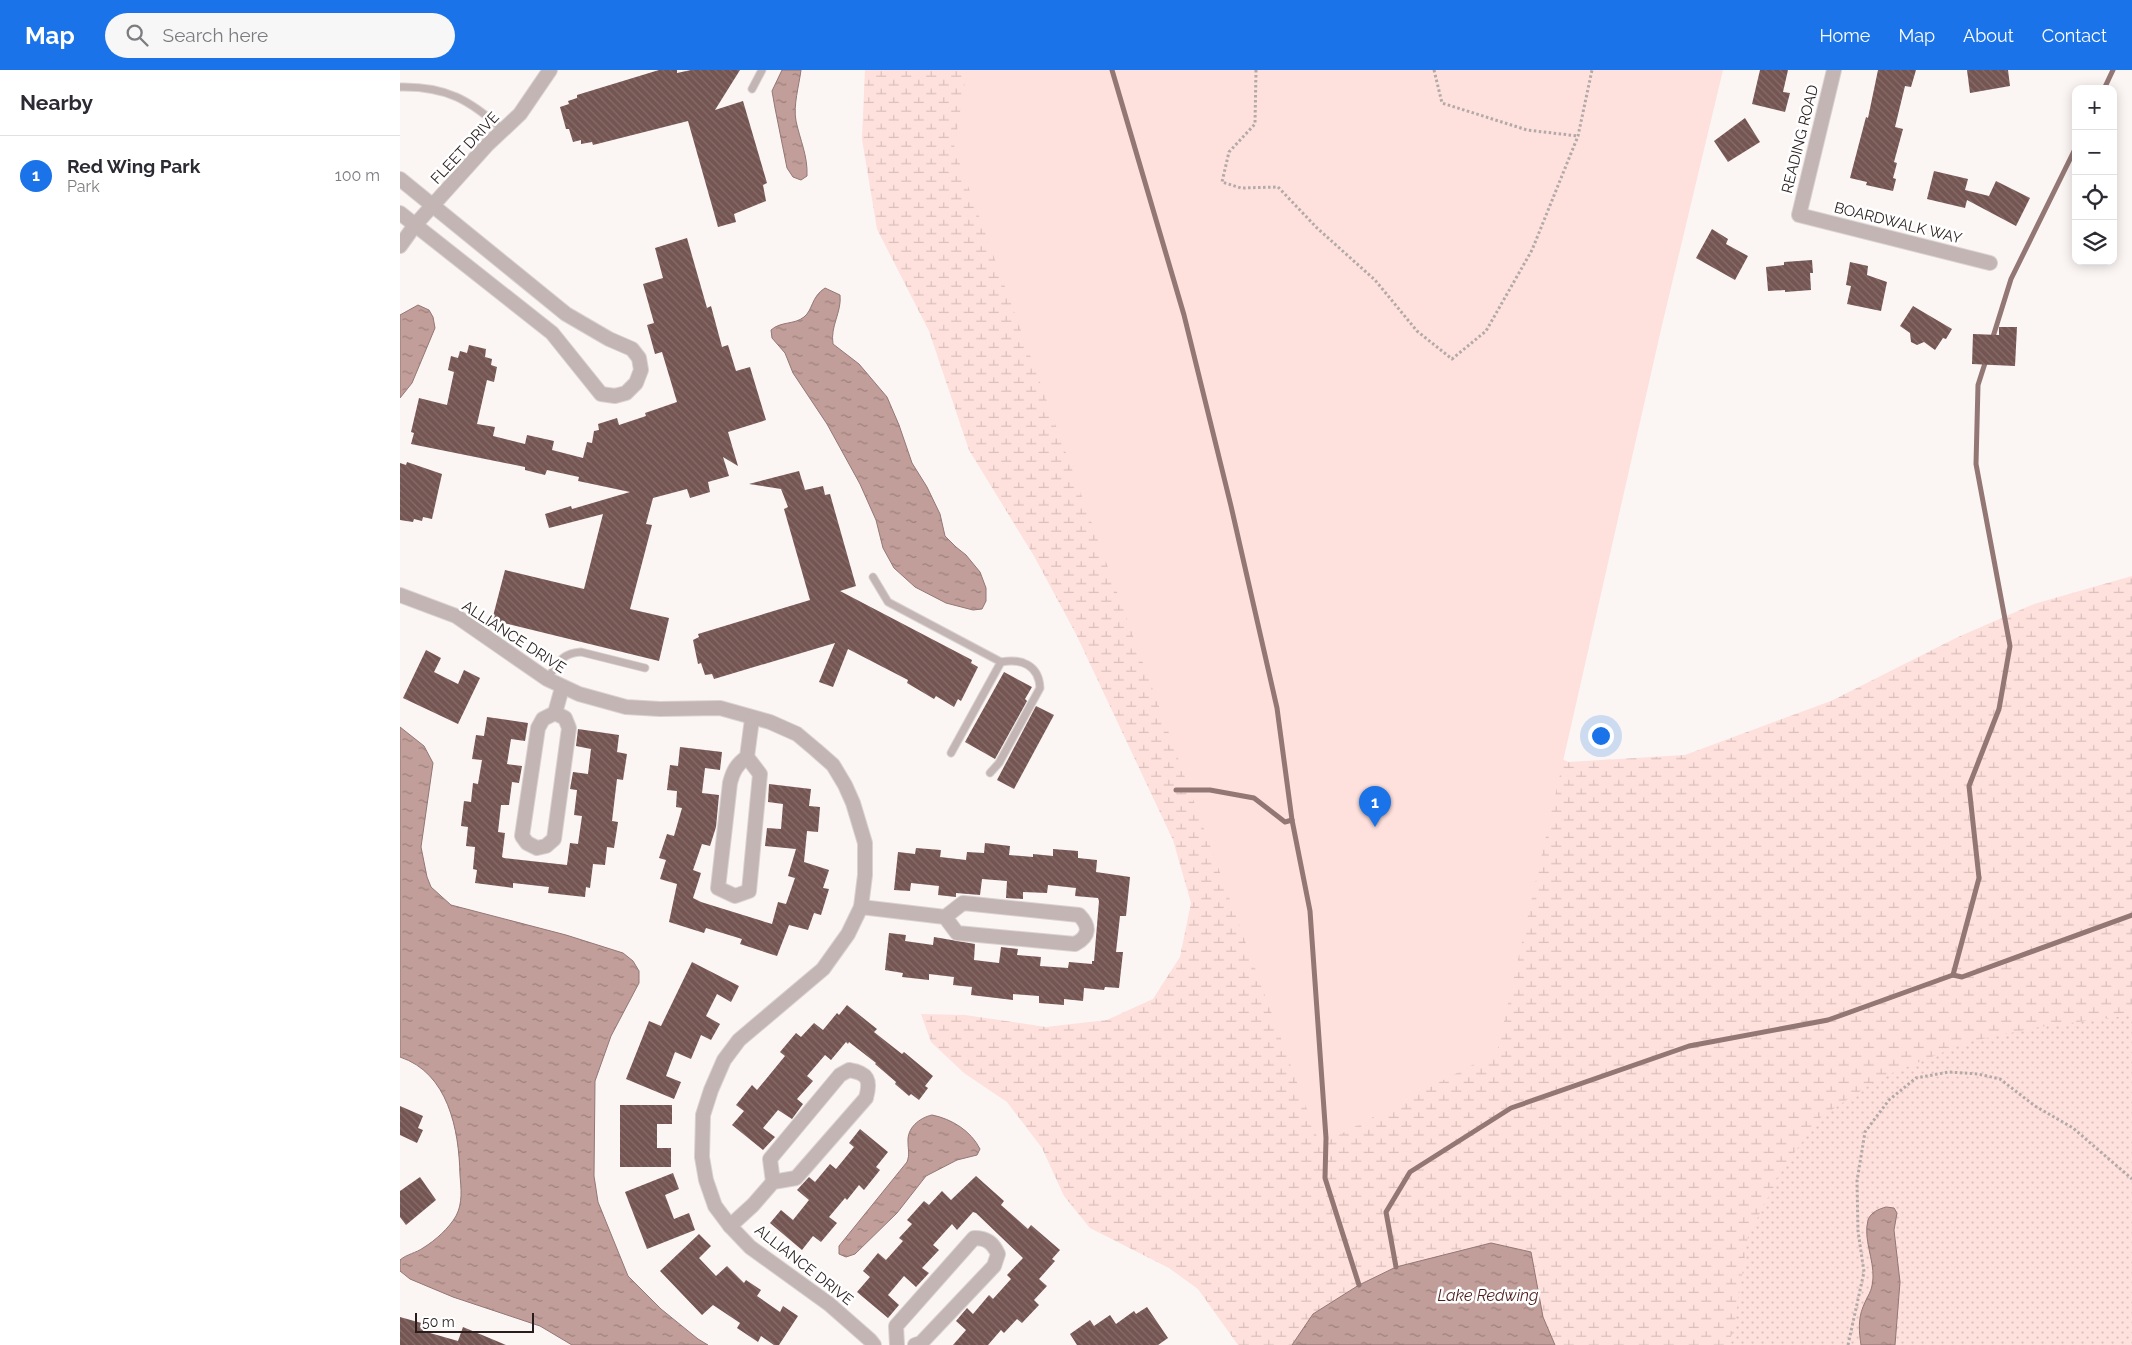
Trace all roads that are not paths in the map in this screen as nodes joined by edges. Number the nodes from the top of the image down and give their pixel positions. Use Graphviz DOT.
graph roads {
  1 [pos="550,70"];
  2 [pos="762,70"];
  3 [pos="1834,70"];
  4 [pos="400,87"];
  5 [pos="752,88"];
  6 [pos="503,130"];
  7 [pos="400,180"];
  8 [pos="433,206"];
  9 [pos="400,213"];
  10 [pos="1799,215"];
  11 [pos="415,225"];
  12 [pos="400,246"];
  13 [pos="1990,263"];
  14 [pos="873,577"];
  15 [pos="400,595"];
  16 [pos="1001,662"];
  17 [pos="645,668"];
  18 [pos="547,680"];
  19 [pos="562,688"];
  20 [pos="555,713"];
  21 [pos="752,719"];
  22 [pos="951,753"];
  23 [pos="747,757"];
  24 [pos="990,773"];
  25 [pos="861,907"];
  26 [pos="945,917"];
  27 [pos="773,1182"];
  28 [pos="730,1226"];
  29 [pos="874,1345"];
  30 [pos="897,1345"];
  31 [pos="916,1345"];
  1 -- 6 [label="street, FLEET DRIVE"];
  2 -- 5 [label="lane"];
  3 -- 10 [label="street, READING ROAD"];
  4 -- 6 [label="lane"];
  6 -- 8 [label="street, FLEET DRIVE"];
  7 -- 8 [label="street"];
  8 -- 11 [label="street, FLEET DRIVE"];
  8 -- 11 [label="street"];
  9 -- 11 [label="street"];
  10 -- 13 [label="street, BOARDWALK WAY"];
  11 -- 12 [label="street, FLEET DRIVE"];
  14 -- 16 [label="lane"];
  15 -- 18 [label="street, ALLIANCE DRIVE"];
  16 -- 22 [label="lane"];
  16 -- 24 [label="lane"];
  17 -- 18 [label="lane"];
  18 -- 19 [label="street, ALLIANCE DRIVE"];
  19 -- 20 [label="street"];
  19 -- 21 [label="street, ALLIANCE DRIVE"];
  20 -- 20 [label="street"];
  21 -- 23 [label="street"];
  21 -- 25 [label="street, ALLIANCE DRIVE"];
  23 -- 23 [label="street"];
  25 -- 26 [label="street"];
  25 -- 28 [label="street, ALLIANCE DRIVE"];
  26 -- 26 [label="street"];
  27 -- 27 [label="street"];
  27 -- 28 [label="street"];
  28 -- 29 [label="street, ALLIANCE DRIVE"];
  30 -- 31 [label="street"];
}
